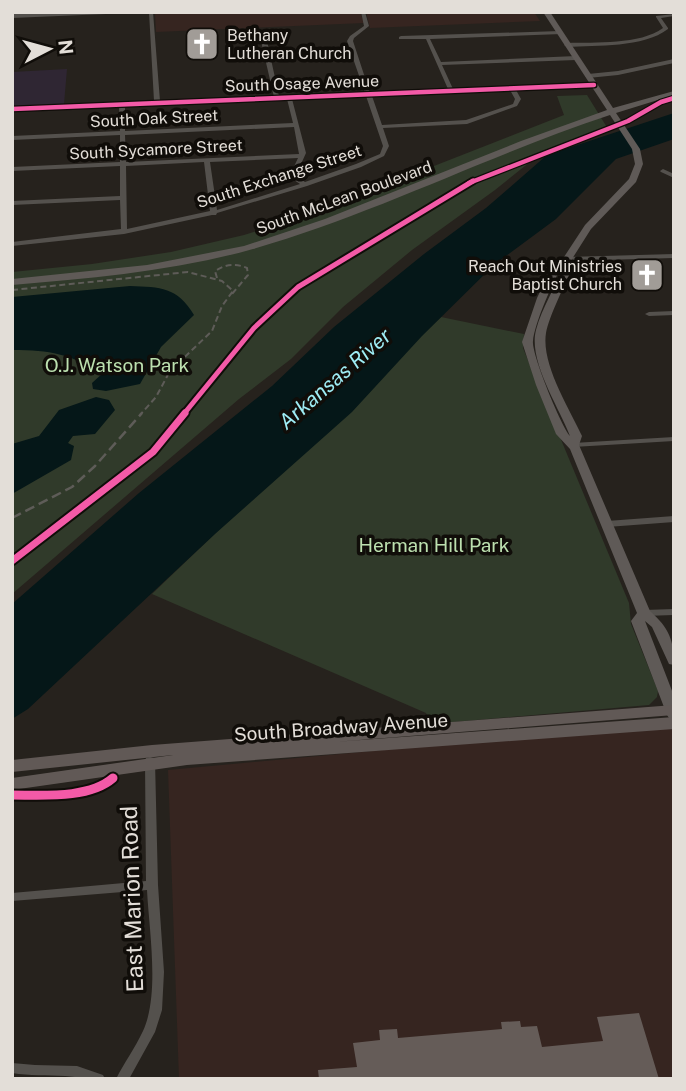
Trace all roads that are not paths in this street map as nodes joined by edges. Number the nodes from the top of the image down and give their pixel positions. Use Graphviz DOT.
graph roads {
  1 [pos="106,12"];
  2 [pos="150,12"];
  3 [pos="363,12"];
  4 [pos="546,12"];
  5 [pos="45,13"];
  6 [pos="674,15"];
  7 [pos="12,16"];
  8 [pos="560,33"];
  9 [pos="401,38"];
  10 [pos="428,39"];
  11 [pos="264,41"];
  12 [pos="567,45"];
  13 [pos="576,58"];
  14 [pos="674,61"];
  15 [pos="439,64"];
  16 [pos="588,76"];
  17 [pos="594,85"];
  18 [pos="512,88"];
  19 [pos="451,91"];
  20 [pos="674,93"];
  21 [pos="368,94"];
  22 [pos="289,97"];
  23 [pos="277,98"];
  24 [pos="157,103"];
  25 [pos="122,104"];
  26 [pos="12,109"];
  27 [pos="611,111"];
  28 [pos="296,125"];
  29 [pos="379,127"];
  30 [pos="123,133"];
  31 [pos="12,138"];
  32 [pos="302,156"];
  33 [pos="208,161"];
  34 [pos="123,164"];
  35 [pos="674,166"];
  36 [pos="12,169"];
  37 [pos="674,177"];
  38 [pos="305,185"];
  39 [pos="124,198"];
  40 [pos="12,203"];
  41 [pos="214,214"];
  42 [pos="124,232"];
  43 [pos="12,244"];
  44 [pos="674,256"];
  45 [pos="567,259"];
  46 [pos="12,282"];
  47 [pos="674,313"];
  48 [pos="649,314"];
  49 [pos="674,439"];
  50 [pos="573,445"];
  51 [pos="674,519"];
  52 [pos="607,523"];
  53 [pos="674,612"];
  54 [pos="644,613"];
  55 [pos="674,661"];
  56 [pos="673,715"];
  57 [pos="151,757"];
  58 [pos="12,766"];
  59 [pos="12,784"];
  60 [pos="152,885"];
  61 [pos="12,897"];
  62 [pos="12,1068"];
  63 [pos="95,1078"];
  64 [pos="122,1079"];
  1 -- 5 [label="street"];
  2 -- 24 [label="street"];
  3 -- 21 [label="street"];
  4 -- 8 [label="main road"];
  5 -- 7 [label="street"];
  6 -- 12 [label="street"];
  8 -- 10 [label="street"];
  8 -- 12 [label="main road"];
  9 -- 10 [label="street"];
  10 -- 15 [label="street"];
  11 -- 23 [label="street"];
  12 -- 13 [label="main road"];
  13 -- 15 [label="street"];
  13 -- 16 [label="main road"];
  14 -- 16 [label="street"];
  15 -- 19 [label="street"];
  16 -- 17 [label="main road"];
  17 -- 18 [label="street, South Osage Avenue"];
  17 -- 27 [label="main road"];
  18 -- 19 [label="street, South Osage Avenue"];
  18 -- 29 [label="street"];
  19 -- 21 [label="street, South Osage Avenue"];
  20 -- 27 [label="main road, South McLean Boulevard"];
  21 -- 22 [label="street, South Osage Avenue"];
  21 -- 29 [label="street"];
  22 -- 23 [label="street, South Osage Avenue"];
  22 -- 28 [label="street"];
  23 -- 24 [label="street, South Osage Avenue"];
  24 -- 25 [label="street, South Osage Avenue"];
  25 -- 26 [label="street, South Osage Avenue"];
  25 -- 30 [label="street"];
  27 -- 45 [label="main road"];
  27 -- 46 [label="main road, South McLean Boulevard"];
  28 -- 30 [label="street, South Oak Street"];
  28 -- 32 [label="street"];
  29 -- 38 [label="street, South Exchange Street"];
  30 -- 31 [label="street, South Oak Street"];
  30 -- 34 [label="street"];
  32 -- 33 [label="street, South Sycamore Street"];
  32 -- 38 [label="street"];
  33 -- 34 [label="street, South Sycamore Street"];
  33 -- 41 [label="street"];
  34 -- 36 [label="street, South Sycamore Street"];
  34 -- 39 [label="street"];
  35 -- 37 [label="street"];
  38 -- 41 [label="street, South Exchange Street"];
  39 -- 40 [label="street"];
  39 -- 42 [label="street"];
  41 -- 42 [label="street, South Exchange Street"];
  42 -- 43 [label="street, South Exchange Street"];
  44 -- 45 [label="street"];
  45 -- 50 [label="main road"];
  47 -- 48 [label="street"];
  49 -- 50 [label="street"];
  50 -- 52 [label="main road"];
  51 -- 52 [label="street"];
  52 -- 54 [label="main road"];
  53 -- 54 [label="street"];
  54 -- 55 [label="main road"];
  54 -- 56 [label="main road"];
  56 -- 57 [label="main road, South Broadway Avenue"];
  57 -- 58 [label="main road, South Broadway Avenue"];
  57 -- 59 [label="main road, South Broadway Avenue"];
  57 -- 60 [label="street, East Marion Road"];
  60 -- 61 [label="street"];
  60 -- 64 [label="street, East Marion Road"];
  62 -- 63 [label="street"];
}
